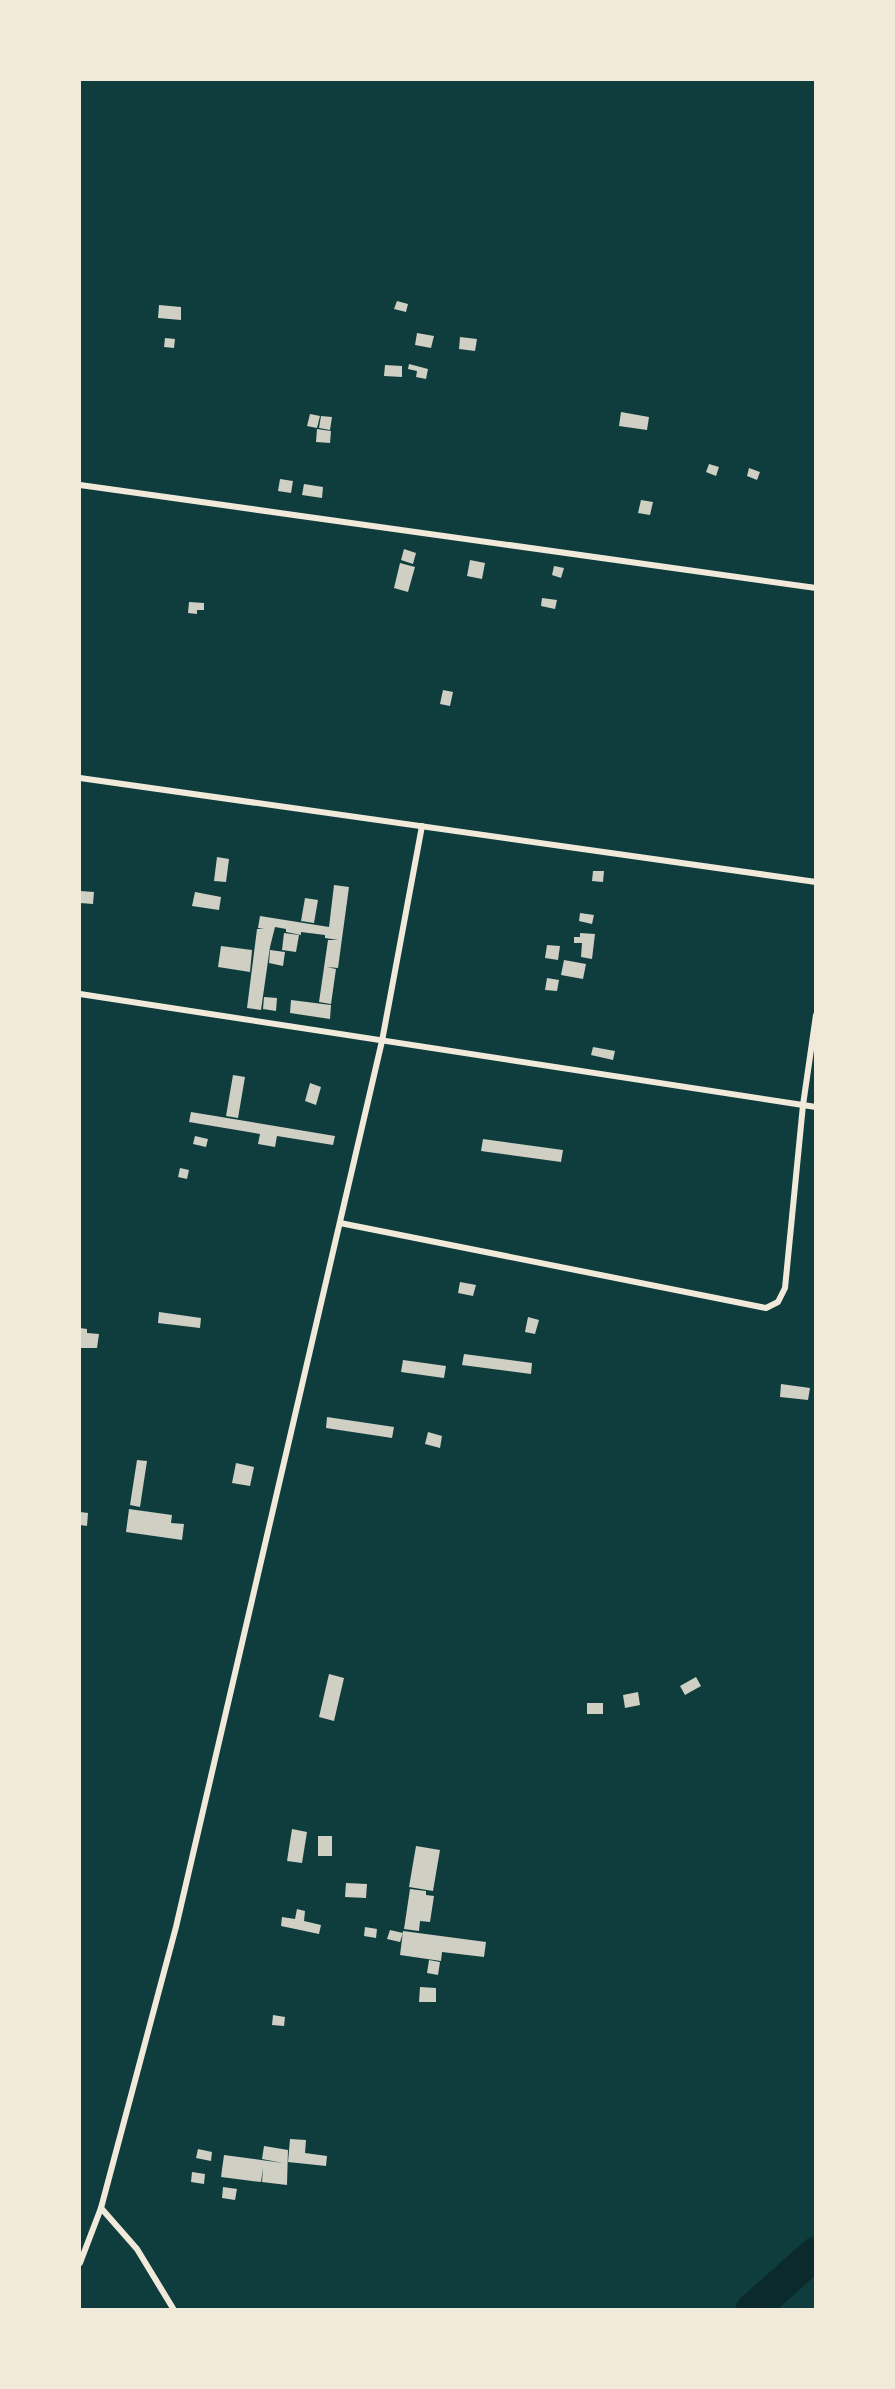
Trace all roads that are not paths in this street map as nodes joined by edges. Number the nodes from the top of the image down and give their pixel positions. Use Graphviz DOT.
graph roads {
  1 [pos="80,484"];
  2 [pos="816,588"];
  3 [pos="80,778"];
  4 [pos="422,826"];
  5 [pos="816,882"];
  6 [pos="80,994"];
  7 [pos="816,1015"];
  8 [pos="382,1041"];
  9 [pos="803,1105"];
  10 [pos="816,1107"];
  11 [pos="340,1223"];
  12 [pos="101,2208"];
  13 [pos="80,2263"];
  14 [pos="174,2310"];
  1 -- 2 [label="street"];
  3 -- 4 [label="street"];
  4 -- 5 [label="street"];
  4 -- 8 [label="street"];
  6 -- 8 [label="street"];
  7 -- 9 [label="street"];
  8 -- 9 [label="street"];
  8 -- 11 [label="street"];
  9 -- 10 [label="street"];
  9 -- 11 [label="street"];
  11 -- 12 [label="street"];
  12 -- 13 [label="street"];
  12 -- 14 [label="street"];
}
